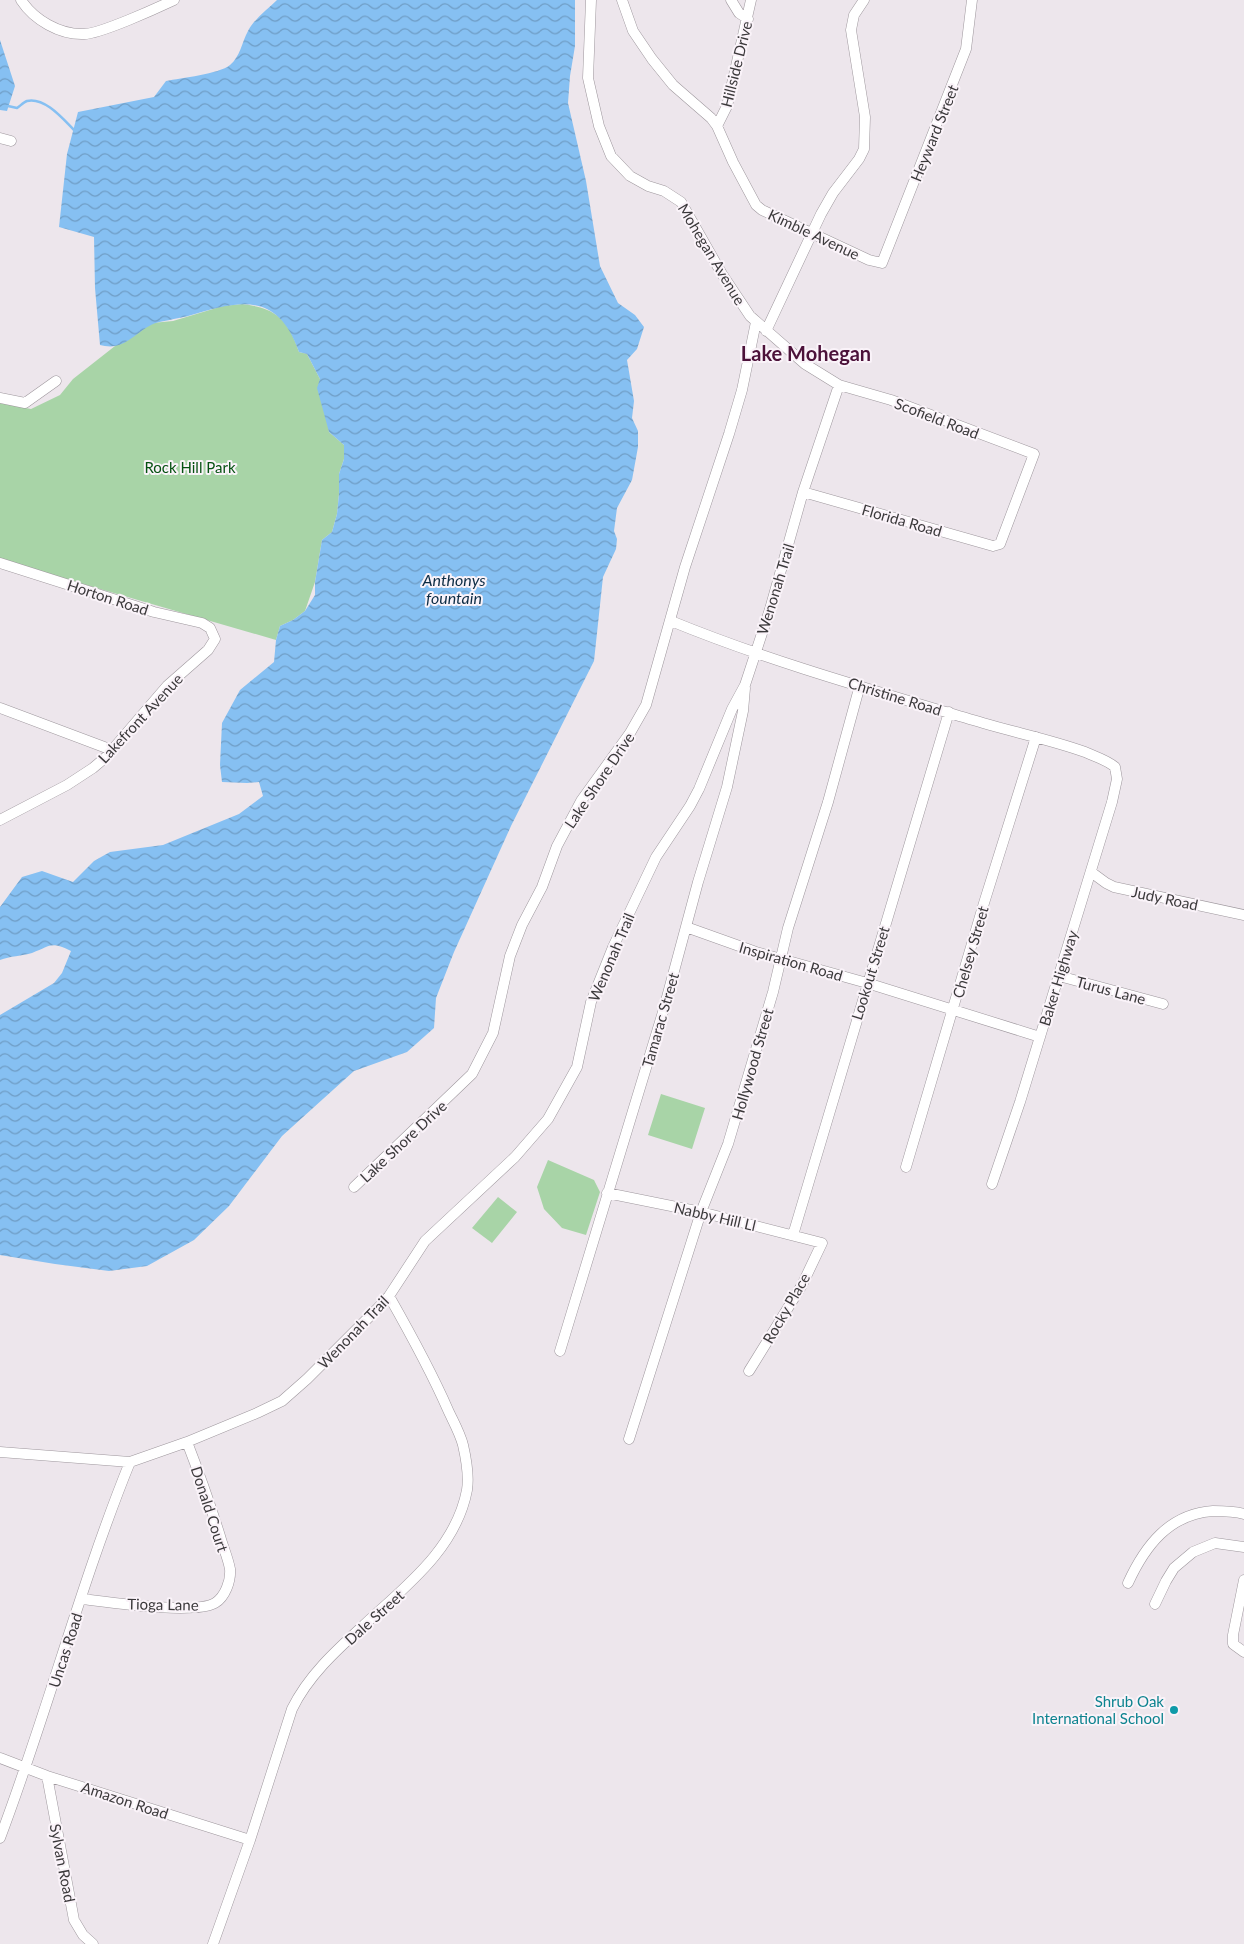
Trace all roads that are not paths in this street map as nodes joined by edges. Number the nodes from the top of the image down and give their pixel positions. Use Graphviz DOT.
graph roads {
  1 [pos="21,0"];
  2 [pos="174,0"];
  3 [pos="590,0"];
  4 [pos="622,0"];
  5 [pos="731,0"];
  6 [pos="751,0"];
  7 [pos="864,0"];
  8 [pos="972,0"];
  9 [pos="748,19"];
  10 [pos="717,126"];
  11 [pos="0,138"];
  12 [pos="11,141"];
  13 [pos="813,233"];
  14 [pos="882,263"];
  15 [pos="756,322"];
  16 [pos="766,331"];
  17 [pos="56,381"];
  18 [pos="839,385"];
  19 [pos="0,398"];
  20 [pos="804,492"];
  21 [pos="1000,544"];
  22 [pos="0,563"];
  23 [pos="671,621"];
  24 [pos="214,633"];
  25 [pos="755,652"];
  26 [pos="745,685"];
  27 [pos="860,685"];
  28 [pos="0,708"];
  29 [pos="948,712"];
  30 [pos="1036,737"];
  31 [pos="112,750"];
  32 [pos="1117,771"];
  33 [pos="0,820"];
  34 [pos="1091,872"];
  35 [pos="1244,915"];
  36 [pos="686,927"];
  37 [pos="781,959"];
  38 [pos="1059,976"];
  39 [pos="867,983"];
  40 [pos="1163,1004"];
  41 [pos="953,1010"];
  42 [pos="1040,1037"];
  43 [pos="906,1167"];
  44 [pos="992,1184"];
  45 [pos="354,1187"];
  46 [pos="608,1193"];
  47 [pos="702,1212"];
  48 [pos="792,1235"];
  49 [pos="822,1243"];
  50 [pos="389,1296"];
  51 [pos="560,1351"];
  52 [pos="749,1372"];
  53 [pos="629,1439"];
  54 [pos="187,1442"];
  55 [pos="0,1452"];
  56 [pos="130,1462"];
  57 [pos="1244,1514"];
  58 [pos="1244,1546"];
  59 [pos="229,1578"];
  60 [pos="1244,1580"];
  61 [pos="1128,1583"];
  62 [pos="82,1599"];
  63 [pos="1155,1604"];
  64 [pos="1244,1652"];
  65 [pos="0,1758"];
  66 [pos="27,1767"];
  67 [pos="47,1776"];
  68 [pos="0,1838"];
  69 [pos="250,1840"];
  70 [pos="93,1944"];
  71 [pos="213,1944"];
  1 -- 2 [label="street"];
  3 -- 15 [label="street, Mohegan Avenue"];
  4 -- 10 [label="street, Kimble Avenue"];
  5 -- 9 [label="street"];
  6 -- 9 [label="street, Hillside Drive"];
  7 -- 13 [label="street"];
  8 -- 14 [label="street, Heyward Street"];
  9 -- 10 [label="street, Hillside Drive"];
  10 -- 13 [label="street, Kimble Avenue"];
  11 -- 12 [label="street"];
  13 -- 14 [label="street, Kimble Avenue"];
  13 -- 16 [label="street"];
  15 -- 16 [label="street, Mohegan Avenue"];
  15 -- 23 [label="street, Lake Shore Drive"];
  16 -- 18 [label="street, Mohegan Avenue"];
  17 -- 19 [label="street"];
  18 -- 20 [label="street, Wenonah Trail"];
  18 -- 21 [label="street, Scofield Road"];
  20 -- 21 [label="street, Florida Road"];
  20 -- 25 [label="street, Wenonah Trail"];
  22 -- 24 [label="street, Horton Road"];
  23 -- 25 [label="street, Christine Road"];
  23 -- 45 [label="street, Lake Shore Drive"];
  24 -- 31 [label="street, Lakefront Avenue"];
  25 -- 26 [label="street, Wenonah Trail"];
  25 -- 27 [label="street, Christine Road"];
  26 -- 36 [label="street, Tamarac Street"];
  26 -- 50 [label="street, Wenonah Trail"];
  27 -- 29 [label="street, Christine Road"];
  27 -- 37 [label="street, Hollywood Street"];
  28 -- 31 [label="street"];
  29 -- 30 [label="street, Christine Road"];
  29 -- 39 [label="street, Lookout Street"];
  30 -- 32 [label="street, Christine Road"];
  30 -- 41 [label="street, Chelsey Street"];
  31 -- 33 [label="street, Lakefront Avenue"];
  32 -- 34 [label="street, Baker Highway"];
  34 -- 35 [label="street, Judy Road"];
  34 -- 38 [label="street, Baker Highway"];
  36 -- 37 [label="street, Inspiration Road"];
  36 -- 46 [label="street, Tamarac Street"];
  37 -- 39 [label="street, Inspiration Road"];
  37 -- 47 [label="street, Hollywood Street"];
  38 -- 40 [label="street, Turus Lane"];
  38 -- 42 [label="street, Baker Highway"];
  39 -- 41 [label="street, Inspiration Road"];
  39 -- 48 [label="street, Lookout Street"];
  41 -- 42 [label="street, Inspiration Road"];
  41 -- 43 [label="street, Chelsey Street"];
  42 -- 44 [label="street, Baker Highway"];
  46 -- 47 [label="street, Nabby Hill Ll"];
  46 -- 51 [label="street, Tamarac Street"];
  47 -- 48 [label="street, Nabby Hill Ll"];
  47 -- 53 [label="street, Hollywood Street"];
  48 -- 49 [label="street, Nabby Hill Ll"];
  49 -- 52 [label="street, Rocky Place"];
  50 -- 54 [label="street, Wenonah Trail"];
  50 -- 69 [label="street, Dale Street"];
  54 -- 56 [label="street, Wenonah Trail"];
  54 -- 59 [label="street, Donald Court"];
  55 -- 56 [label="street, Wenonah Trail"];
  56 -- 62 [label="street, Uncas Road"];
  57 -- 61 [label="street"];
  58 -- 63 [label="street"];
  59 -- 62 [label="street, Tioga Lane"];
  60 -- 64 [label="street"];
  62 -- 66 [label="street, Uncas Road"];
  65 -- 66 [label="street, Amazon Road"];
  66 -- 67 [label="street, Amazon Road"];
  66 -- 68 [label="street, Uncas Road"];
  67 -- 69 [label="street, Amazon Road"];
  67 -- 70 [label="street, Sylvan Road"];
  69 -- 71 [label="street, Dale Street"];
}
